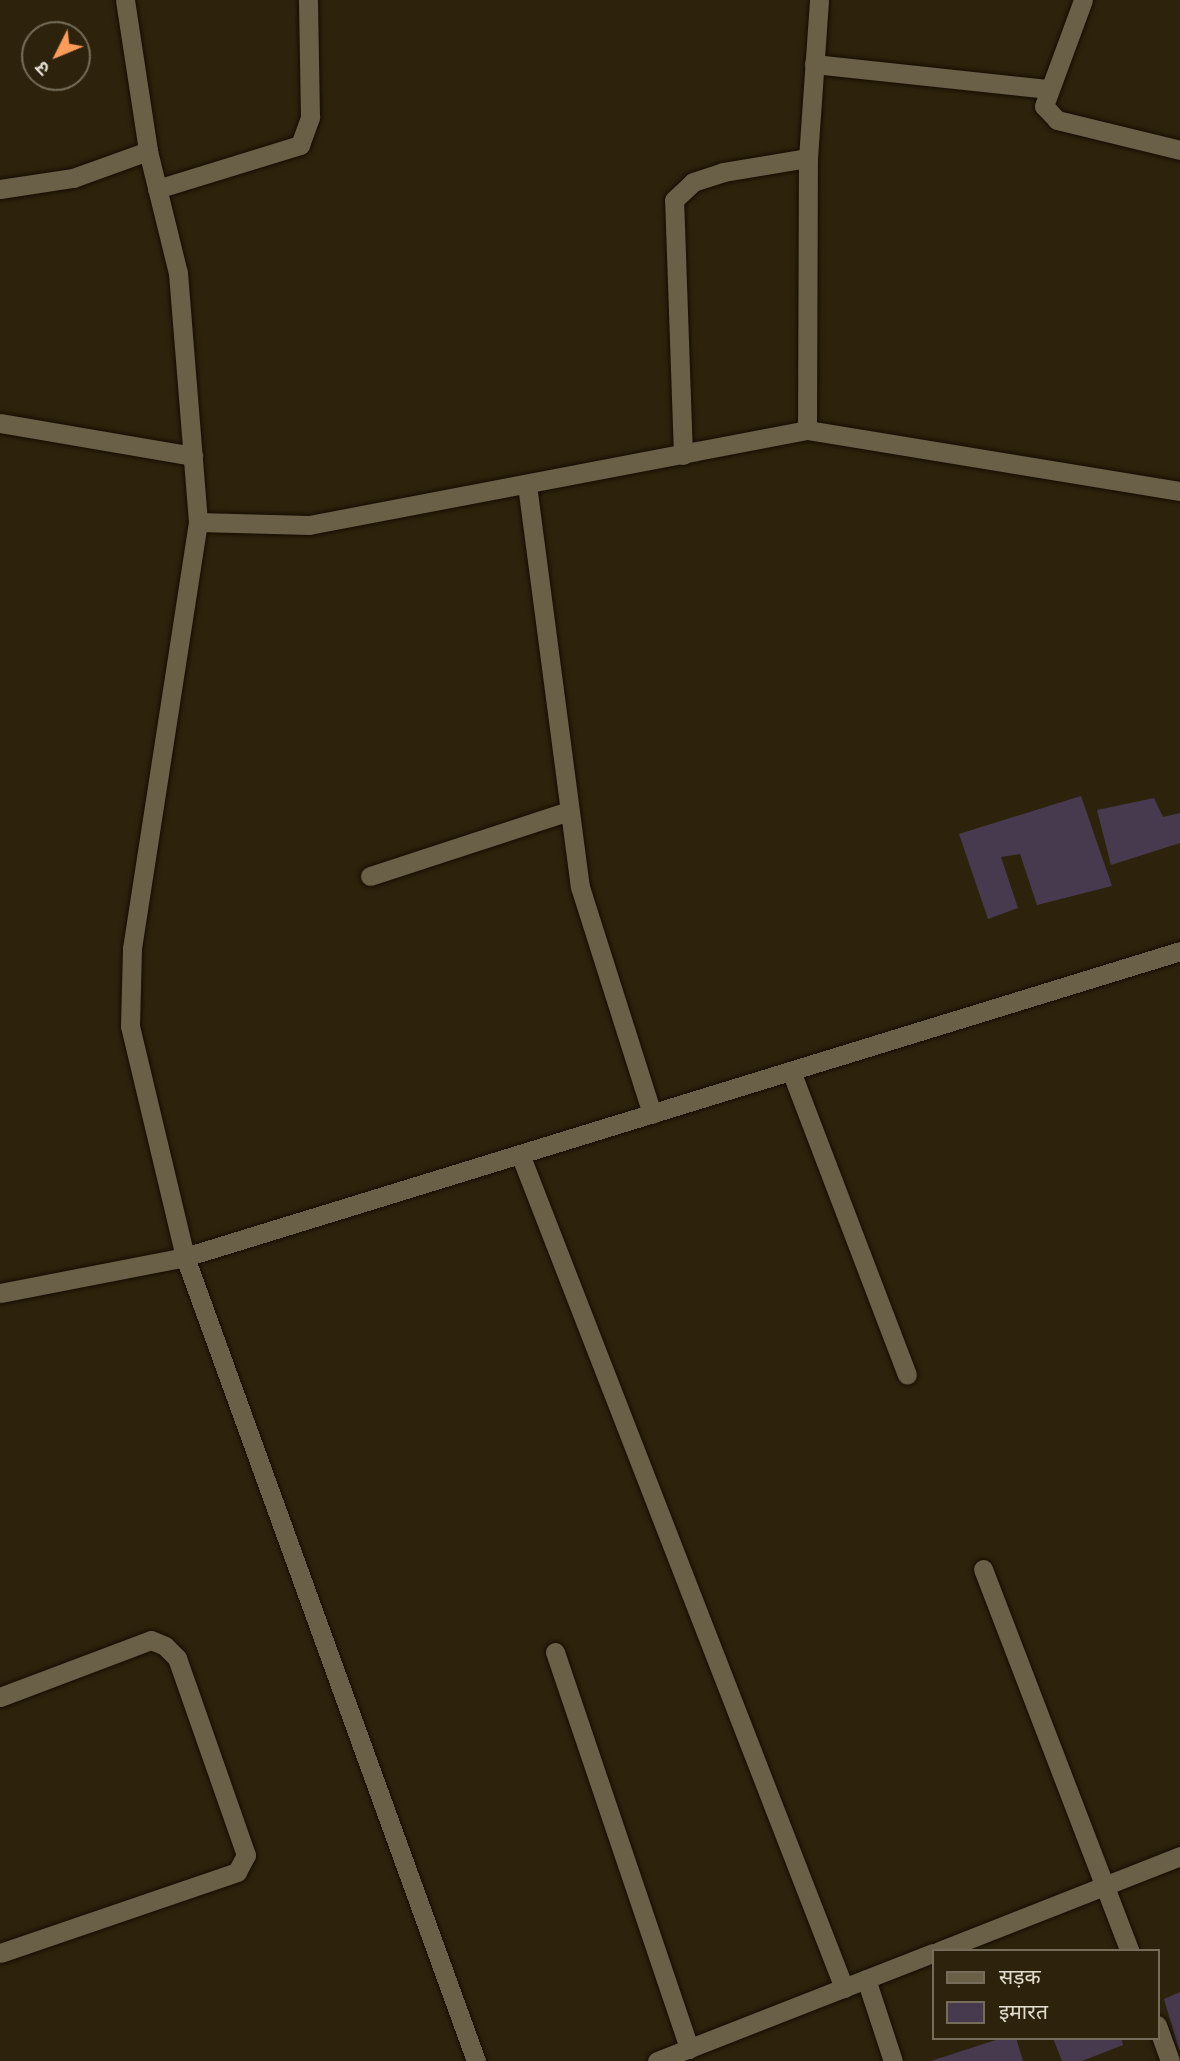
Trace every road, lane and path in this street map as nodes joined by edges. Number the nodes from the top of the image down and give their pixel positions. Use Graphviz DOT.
graph roads {
  1 [pos="125,0"];
  2 [pos="308,0"];
  3 [pos="818,0"];
  4 [pos="1083,0"];
  5 [pos="814,64"];
  6 [pos="1047,89"];
  7 [pos="1180,150"];
  8 [pos="148,151"];
  9 [pos="808,158"];
  10 [pos="0,189"];
  11 [pos="157,189"];
  12 [pos="0,423"];
  13 [pos="807,429"];
  14 [pos="682,454"];
  15 [pos="193,456"];
  16 [pos="527,485"];
  17 [pos="1180,491"];
  18 [pos="198,522"];
  19 [pos="569,811"];
  20 [pos="370,876"];
  21 [pos="1180,951"];
  22 [pos="791,1071"];
  23 [pos="652,1114"];
  24 [pos="520,1154"];
  25 [pos="185,1257"];
  26 [pos="0,1293"];
  27 [pos="907,1375"];
  28 [pos="983,1569"];
  29 [pos="555,1652"];
  30 [pos="0,1697"];
  31 [pos="1180,1856"];
  32 [pos="1106,1885"];
  33 [pos="944,1949"];
  34 [pos="1129,1949"];
  35 [pos="0,1953"];
  36 [pos="932,1953"];
  37 [pos="866,1979"];
  38 [pos="844,1988"];
  39 [pos="1159,2031"];
  40 [pos="689,2049"];
  41 [pos="476,2061"];
  42 [pos="657,2061"];
  43 [pos="893,2061"];
  44 [pos="1170,2061"];
  1 -- 8 [label="street"];
  2 -- 11 [label="street"];
  3 -- 5 [label="street"];
  4 -- 6 [label="street"];
  5 -- 6 [label="street"];
  5 -- 9 [label="street"];
  6 -- 7 [label="street"];
  8 -- 10 [label="street"];
  8 -- 11 [label="street"];
  9 -- 13 [label="street"];
  9 -- 14 [label="street"];
  11 -- 15 [label="street"];
  12 -- 15 [label="street"];
  13 -- 14 [label="street"];
  13 -- 17 [label="street"];
  14 -- 16 [label="street"];
  15 -- 18 [label="street"];
  16 -- 18 [label="street"];
  16 -- 19 [label="street"];
  18 -- 25 [label="street"];
  19 -- 20 [label="street"];
  19 -- 23 [label="street"];
  21 -- 22 [label="street"];
  22 -- 23 [label="street"];
  22 -- 27 [label="street"];
  23 -- 24 [label="street"];
  24 -- 25 [label="street"];
  24 -- 38 [label="street"];
  25 -- 26 [label="street"];
  25 -- 41 [label="street"];
  28 -- 32 [label="street"];
  29 -- 40 [label="street"];
  30 -- 35 [label="street"];
  31 -- 32 [label="street"];
  32 -- 33 [label="street"];
  32 -- 34 [label="street"];
  36 -- 37 [label="street"];
  37 -- 38 [label="street"];
  37 -- 43 [label="street"];
  38 -- 40 [label="street"];
  39 -- 44 [label="street"];
  40 -- 42 [label="street"];
}
